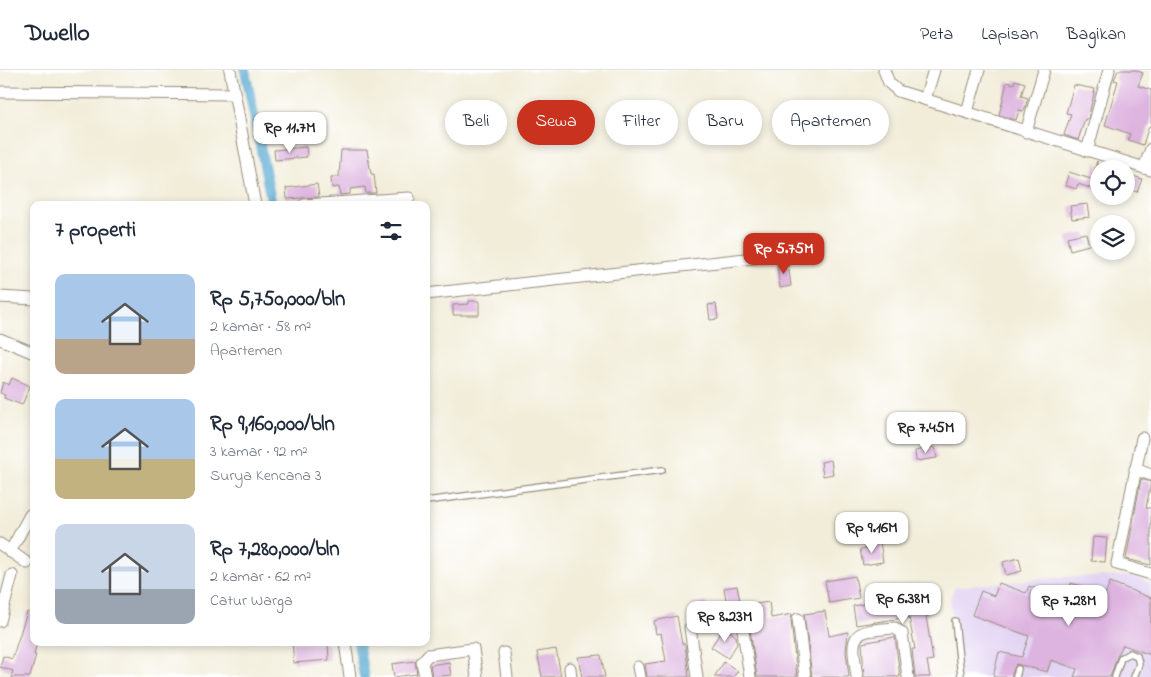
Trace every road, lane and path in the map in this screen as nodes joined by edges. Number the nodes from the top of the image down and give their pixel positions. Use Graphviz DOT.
graph roads {
  1 [pos="230,70"];
  2 [pos="884,70"];
  3 [pos="934,70"];
  4 [pos="979,70"];
  5 [pos="1044,70"];
  6 [pos="1110,70"];
  7 [pos="0,92"];
  8 [pos="234,94"];
  9 [pos="925,99"];
  10 [pos="967,112"];
  11 [pos="1026,132"];
  12 [pos="1151,149"];
  13 [pos="1087,151"];
  14 [pos="1148,169"];
  15 [pos="409,198"];
  16 [pos="254,201"];
  17 [pos="364,201"];
  18 [pos="782,255"];
  19 [pos="430,294"];
  20 [pos="0,297"];
  21 [pos="30,299"];
  22 [pos="0,340"];
  23 [pos="30,351"];
  24 [pos="1142,438"];
  25 [pos="1135,469"];
  26 [pos="662,470"];
  27 [pos="1151,475"];
  28 [pos="430,499"];
  29 [pos="30,515"];
  30 [pos="0,544"];
  31 [pos="10,552"];
  32 [pos="27,563"];
  33 [pos="1151,574"];
  34 [pos="12,575"];
  35 [pos="798,619"];
  36 [pos="0,621"];
  37 [pos="955,622"];
  38 [pos="742,624"];
  39 [pos="690,628"];
  40 [pos="346,646"];
  41 [pos="504,653"];
  42 [pos="1018,669"];
  43 [pos="350,677"];
  44 [pos="425,677"];
  45 [pos="478,677"];
  46 [pos="507,677"];
  47 [pos="697,677"];
  48 [pos="750,677"];
  49 [pos="805,677"];
  50 [pos="857,677"];
  51 [pos="908,677"];
  52 [pos="961,677"];
  53 [pos="1016,677"];
  54 [pos="1115,677"];
  55 [pos="1134,677"];
  1 -- 8 [label="street"];
  2 -- 9 [label="street"];
  3 -- 9 [label="street"];
  4 -- 10 [label="street"];
  5 -- 11 [label="street"];
  6 -- 13 [label="street"];
  7 -- 8 [label="street"];
  8 -- 16 [label="street"];
  9 -- 10 [label="street"];
  10 -- 11 [label="street"];
  11 -- 13 [label="street"];
  12 -- 14 [label="street"];
  13 -- 14 [label="street"];
  15 -- 17 [label="street"];
  18 -- 19 [label="street"];
  20 -- 21 [label="street"];
  22 -- 23 [label="street"];
  24 -- 25 [label="street"];
  25 -- 27 [label="street"];
  25 -- 33 [label="street"];
  26 -- 28 [label="lane"];
  29 -- 31 [label="street"];
  30 -- 31 [label="street"];
  31 -- 32 [label="street"];
  34 -- 36 [label="street"];
  35 -- 49 [label="street"];
  37 -- 52 [label="lane"];
  38 -- 48 [label="street"];
  39 -- 47 [label="street"];
  40 -- 43 [label="street"];
  41 -- 46 [label="street"];
  42 -- 53 [label="lane"];
  44 -- 45 [label="street"];
  50 -- 51 [label="street"];
  54 -- 55 [label="lane"];
}
